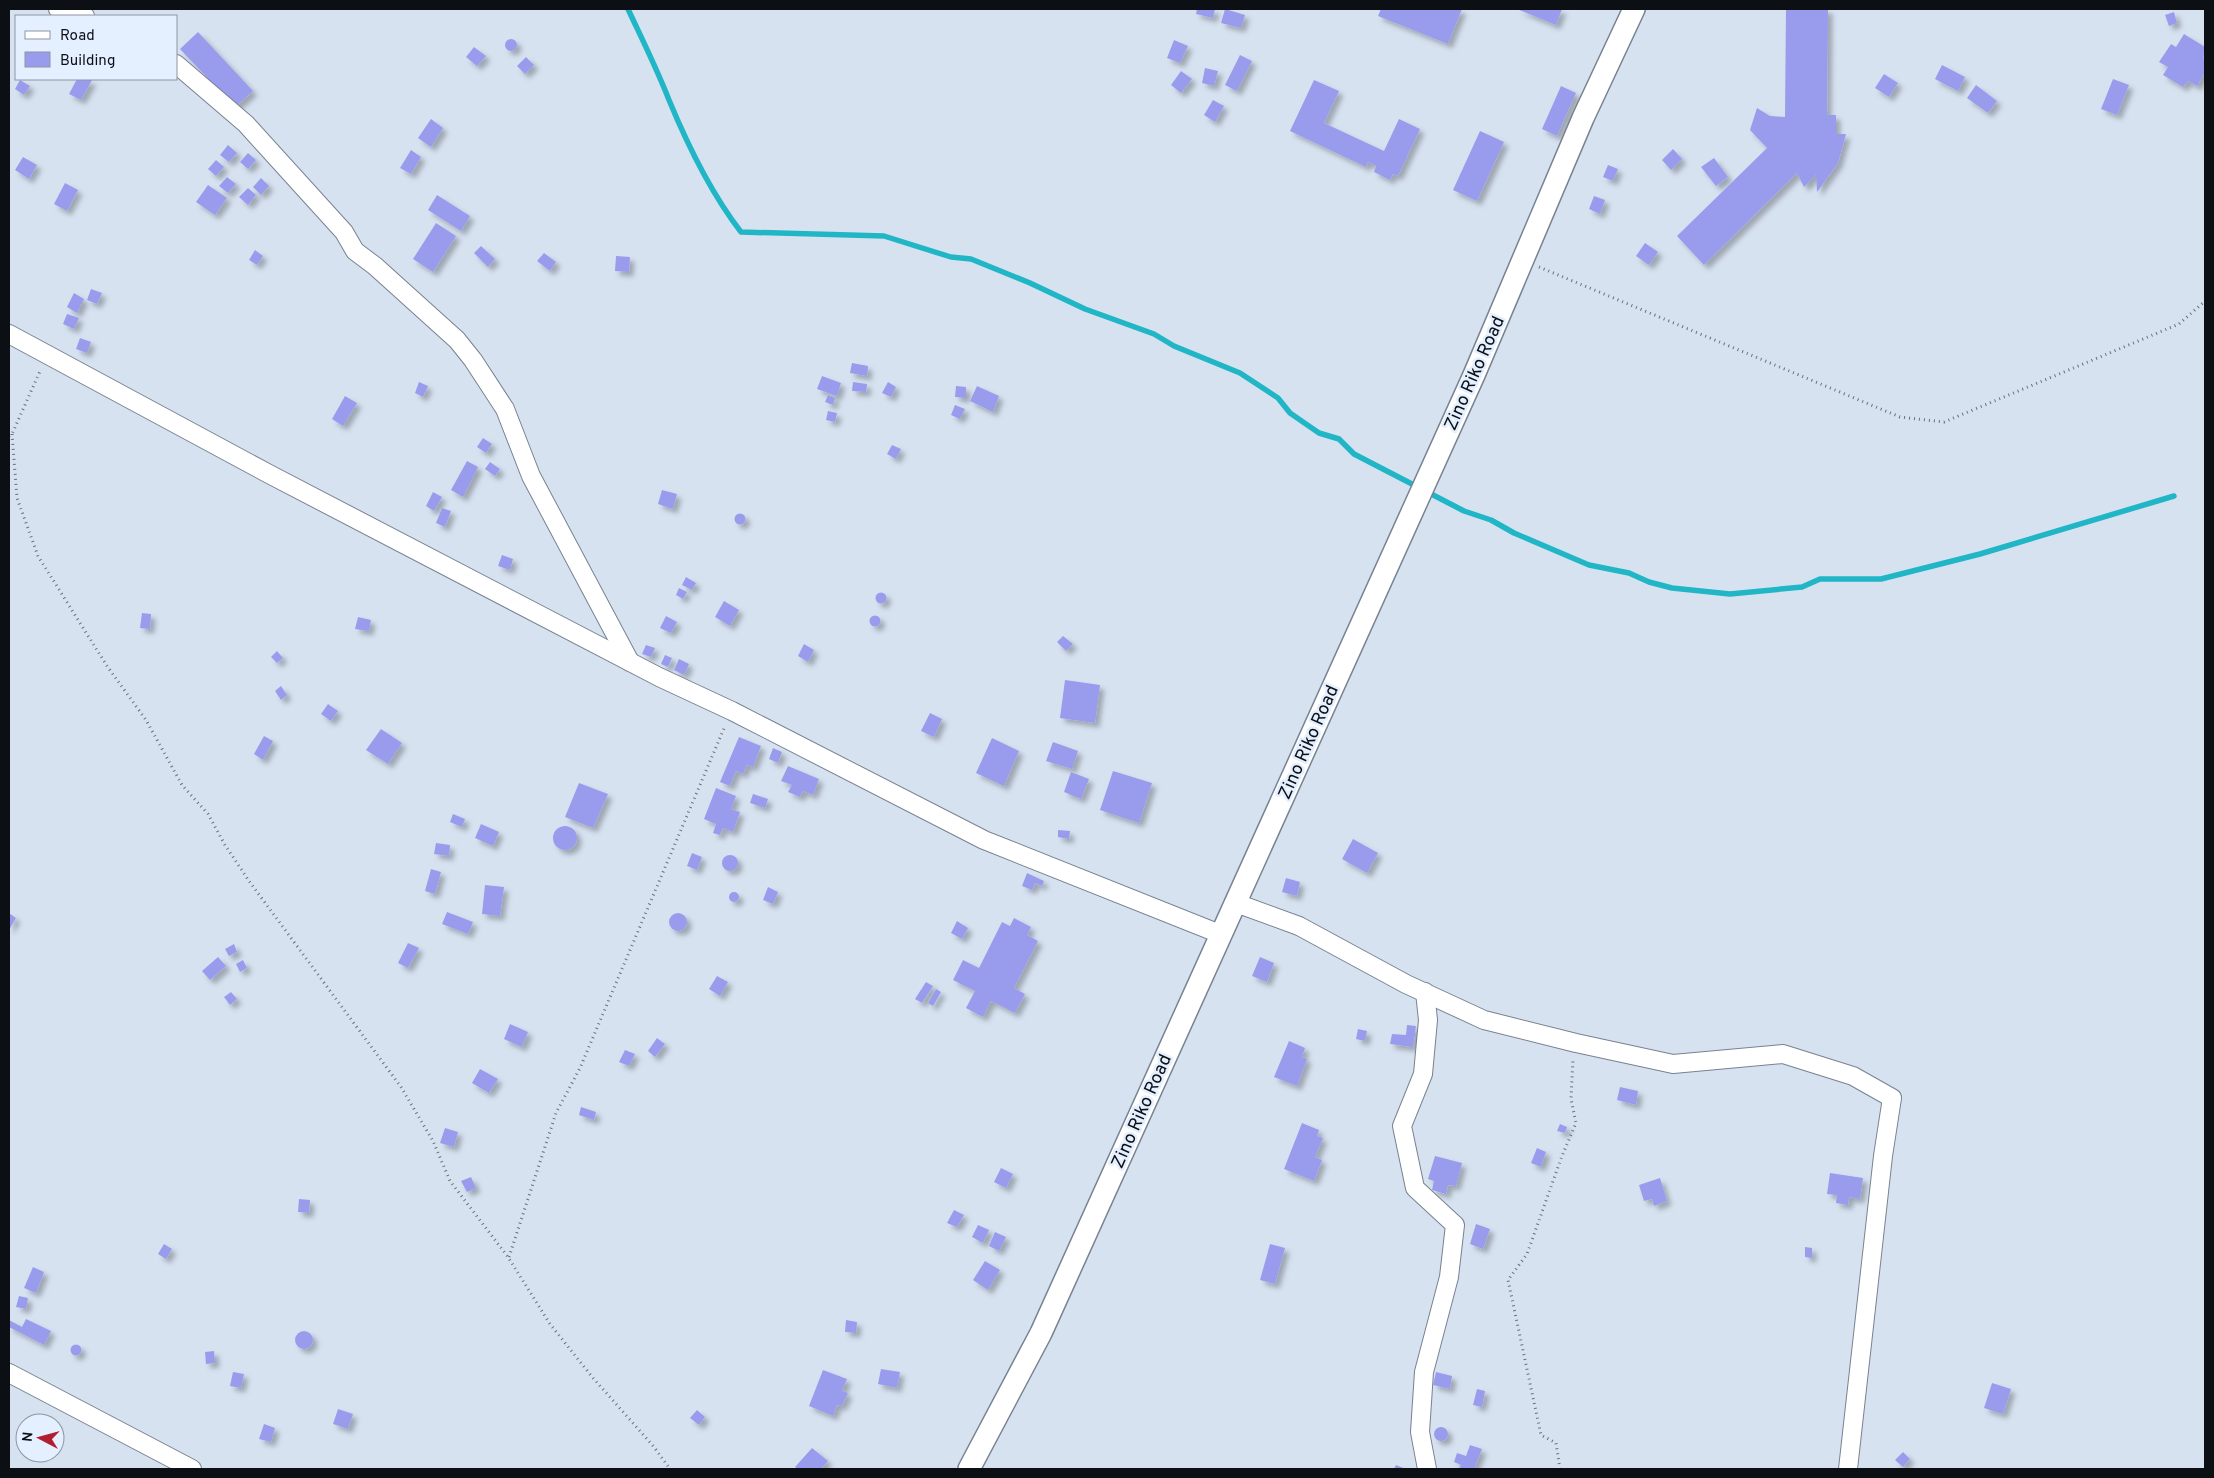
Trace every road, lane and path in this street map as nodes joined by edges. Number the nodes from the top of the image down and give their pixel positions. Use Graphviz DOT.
graph roads {
  1 [pos="58,9"];
  2 [pos="1634,9"];
  3 [pos="81,15"];
  4 [pos="178,66"];
  5 [pos="1523,260"];
  6 [pos="2205,301"];
  7 [pos="9,334"];
  8 [pos="47,355"];
  9 [pos="10,435"];
  10 [pos="630,662"];
  11 [pos="732,711"];
  12 [pos="1236,903"];
  13 [pos="1220,934"];
  14 [pos="1425,992"];
  15 [pos="1576,1043"];
  16 [pos="508,1257"];
  17 [pos="9,1373"];
  18 [pos="192,1469"];
  19 [pos="670,1469"];
  20 [pos="969,1469"];
  21 [pos="1427,1469"];
  22 [pos="1560,1469"];
  23 [pos="1848,1469"];
  1 -- 3 [label="street"];
  2 -- 5 [label="street, Zino Riko Road"];
  4 -- 10 [label="street"];
  5 -- 6 [label="path"];
  5 -- 12 [label="street, Zino Riko Road"];
  7 -- 8 [label="street"];
  8 -- 9 [label="path"];
  8 -- 10 [label="street"];
  9 -- 16 [label="path"];
  10 -- 11 [label="street"];
  11 -- 13 [label="street"];
  11 -- 16 [label="path"];
  12 -- 13 [label="street, Zino Riko Road"];
  12 -- 14 [label="street"];
  13 -- 20 [label="street, Zino Riko Road"];
  14 -- 15 [label="street"];
  14 -- 21 [label="street"];
  15 -- 22 [label="path"];
  15 -- 23 [label="street"];
  16 -- 19 [label="path"];
  17 -- 18 [label="street"];
}
